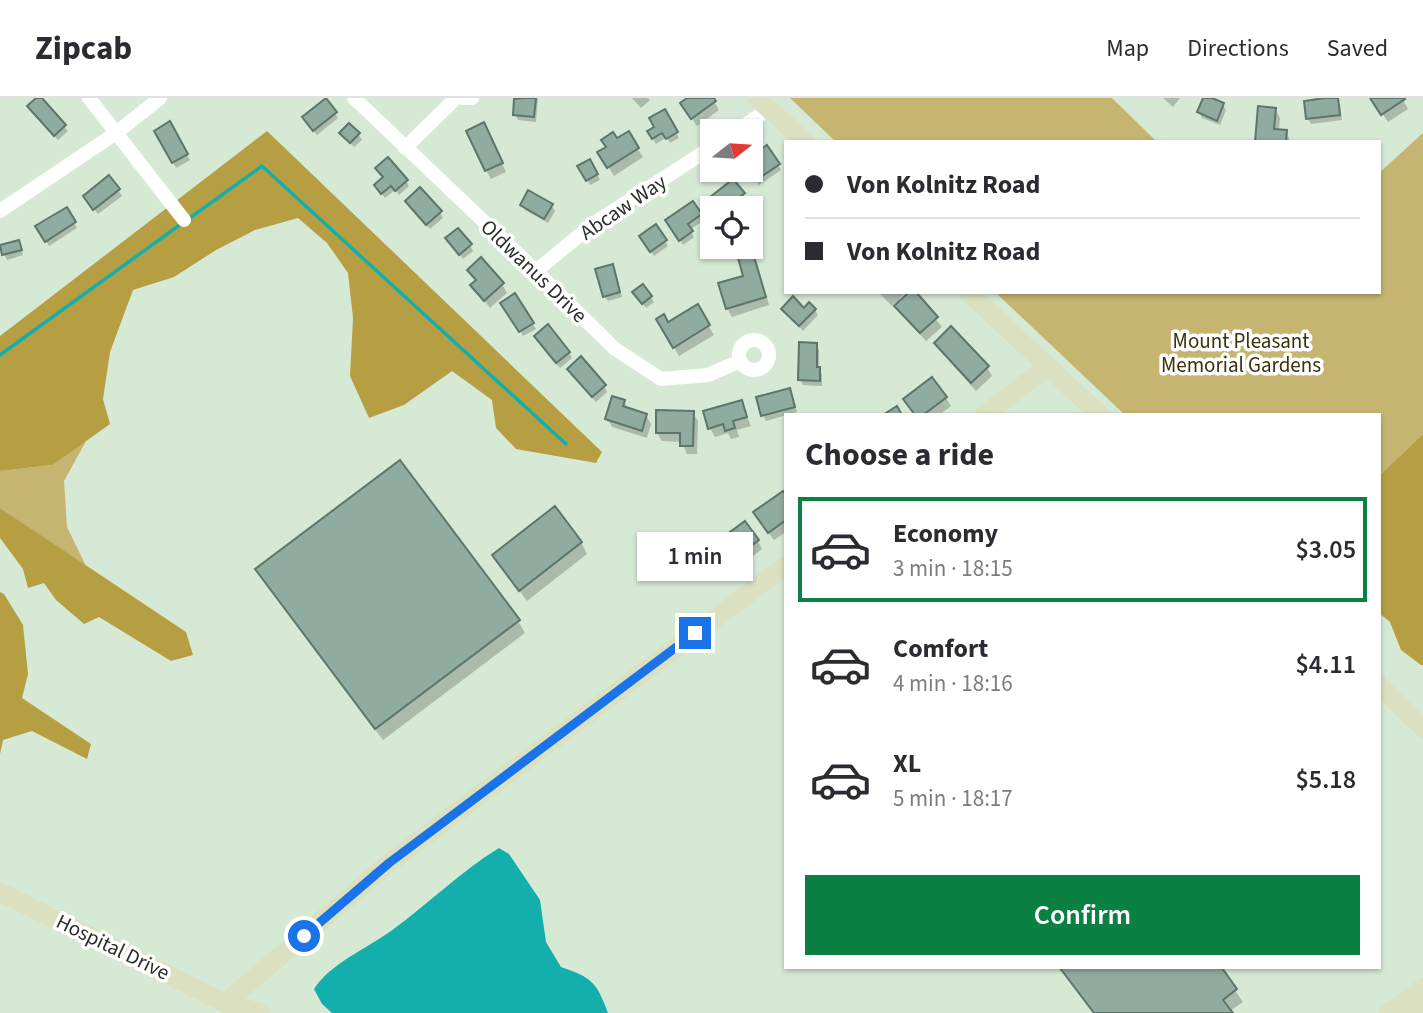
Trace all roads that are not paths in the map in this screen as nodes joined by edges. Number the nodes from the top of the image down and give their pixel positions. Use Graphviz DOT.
graph roads {
  1 [pos="89,98"];
  2 [pos="160,98"];
  3 [pos="354,98"];
  4 [pos="456,98"];
  5 [pos="463,98"];
  6 [pos="472,98"];
  7 [pos="763,104"];
  8 [pos="748,119"];
  9 [pos="116,133"];
  10 [pos="802,140"];
  11 [pos="405,148"];
  12 [pos="700,155"];
  13 [pos="0,211"];
  14 [pos="184,220"];
  15 [pos="536,271"];
  16 [pos="970,294"];
  17 [pos="740,361"];
  18 [pos="1048,366"];
  19 [pos="987,413"];
  20 [pos="1099,413"];
  21 [pos="784,567"];
  22 [pos="1381,687"];
  23 [pos="1423,728"];
  24 [pos="0,892"];
  25 [pos="1423,988"];
  26 [pos="1423,1005"];
  27 [pos="226,1010"];
  28 [pos="261,1013"];
  29 [pos="1388,1013"];
  30 [pos="1412,1013"];
  1 -- 9 [label="street"];
  2 -- 9 [label="street"];
  3 -- 11 [label="street, Oldwanus Drive"];
  4 -- 11 [label="street"];
  5 -- 6 [label="street"];
  7 -- 8 [label="street"];
  7 -- 10 [label="street"];
  9 -- 13 [label="street"];
  9 -- 14 [label="street"];
  11 -- 15 [label="street, Oldwanus Drive"];
  12 -- 15 [label="street, Abcaw Way"];
  15 -- 17 [label="street, Oldwanus Drive"];
  16 -- 18 [label="street"];
  18 -- 19 [label="street"];
  18 -- 20 [label="street"];
  21 -- 27 [label="street"];
  22 -- 23 [label="street"];
  24 -- 27 [label="street, Hospital Drive"];
  25 -- 29 [label="street"];
  26 -- 30 [label="street"];
  27 -- 28 [label="street, Hospital Drive"];
}
